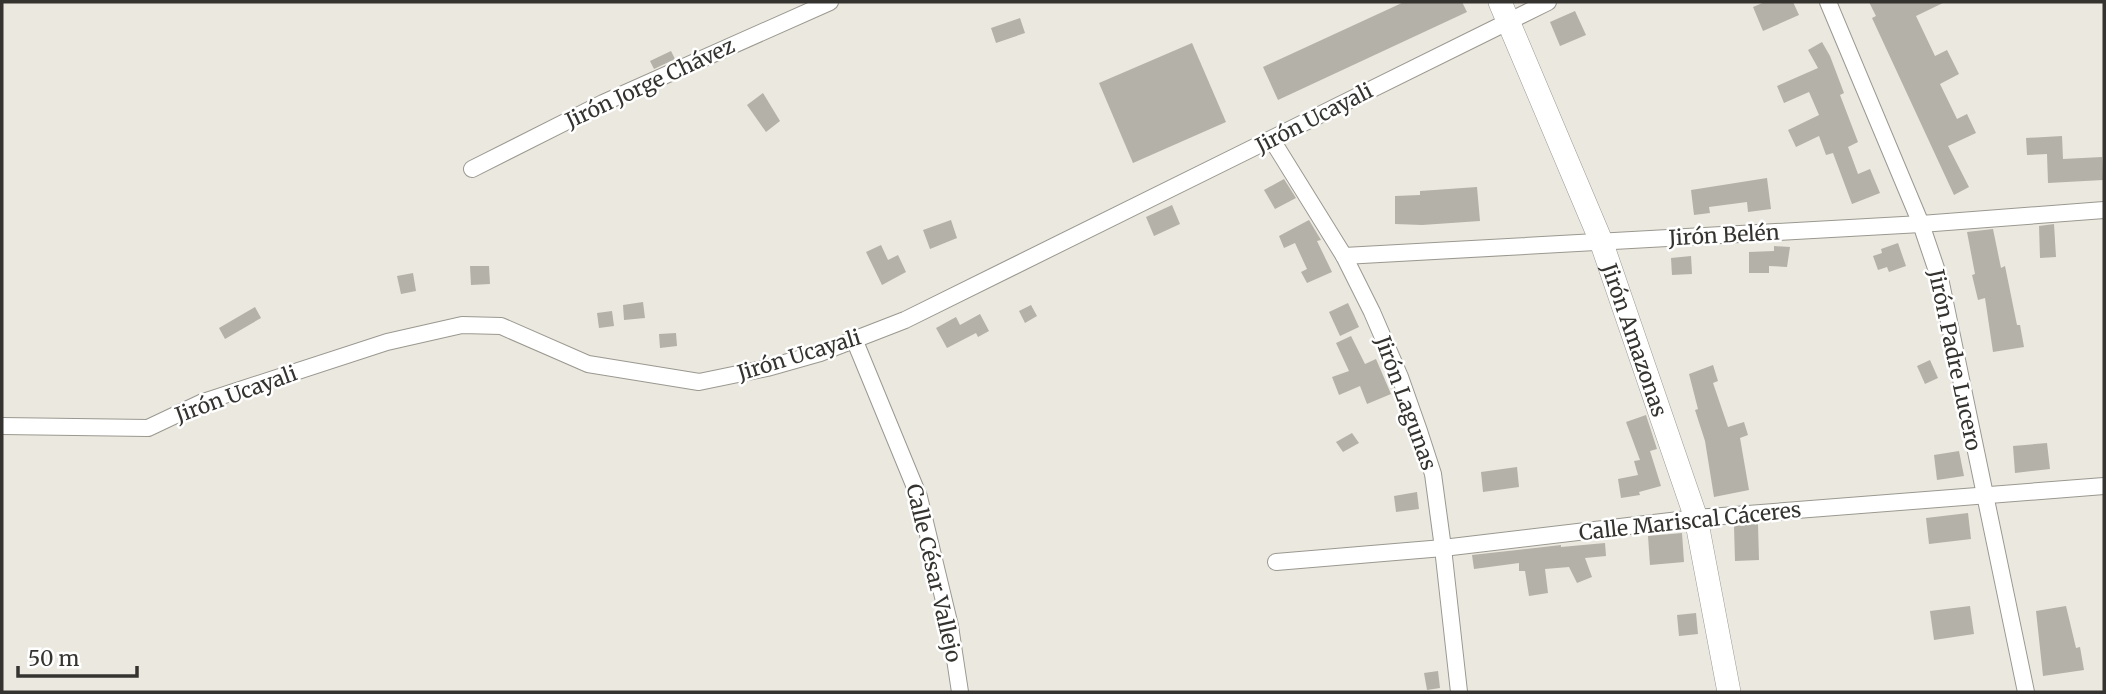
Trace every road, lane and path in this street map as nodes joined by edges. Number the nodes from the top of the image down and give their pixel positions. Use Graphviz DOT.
graph roads {
  1 [pos="830,2"];
  2 [pos="1548,2"];
  3 [pos="1828,2"];
  4 [pos="1504,11"];
  5 [pos="1272,140"];
  6 [pos="472,169"];
  7 [pos="2104,209"];
  8 [pos="1921,224"];
  9 [pos="1601,242"];
  10 [pos="1344,256"];
  11 [pos="855,339"];
  12 [pos="2,426"];
  13 [pos="2104,486"];
  14 [pos="1984,496"];
  15 [pos="1696,518"];
  16 [pos="1443,548"];
  17 [pos="1276,562"];
  18 [pos="960,692"];
  19 [pos="1459,692"];
  20 [pos="1729,692"];
  21 [pos="2026,692"];
  1 -- 6 [label="street, Jirón Jorge Chávez"];
  2 -- 4 [label="street, Jirón Ucayali"];
  3 -- 8 [label="street, Jirón Padre Lucero"];
  4 -- 5 [label="street, Jirón Ucayali"];
  4 -- 9 [label="street, Jirón Amazonas"];
  5 -- 10 [label="street, Jirón Lagunas"];
  5 -- 11 [label="street, Jirón Ucayali"];
  7 -- 8 [label="street, Jirón Belén"];
  8 -- 9 [label="street, Jirón Belén"];
  8 -- 14 [label="street, Jirón Padre Lucero"];
  9 -- 10 [label="street, Jirón Belén"];
  9 -- 15 [label="street, Jirón Amazonas"];
  10 -- 16 [label="street, Jirón Lagunas"];
  11 -- 12 [label="street, Jirón Ucayali"];
  11 -- 18 [label="street, Calle César Vallejo"];
  13 -- 14 [label="street, Calle Mariscal Cáceres"];
  14 -- 15 [label="street, Calle Mariscal Cáceres"];
  14 -- 21 [label="street, Jirón Padre Lucero"];
  15 -- 16 [label="street, Calle Mariscal Cáceres"];
  15 -- 20 [label="street, Jirón Amazonas"];
  16 -- 17 [label="street, Calle Mariscal Cáceres"];
  16 -- 19 [label="street, Jirón Lagunas"];
}
